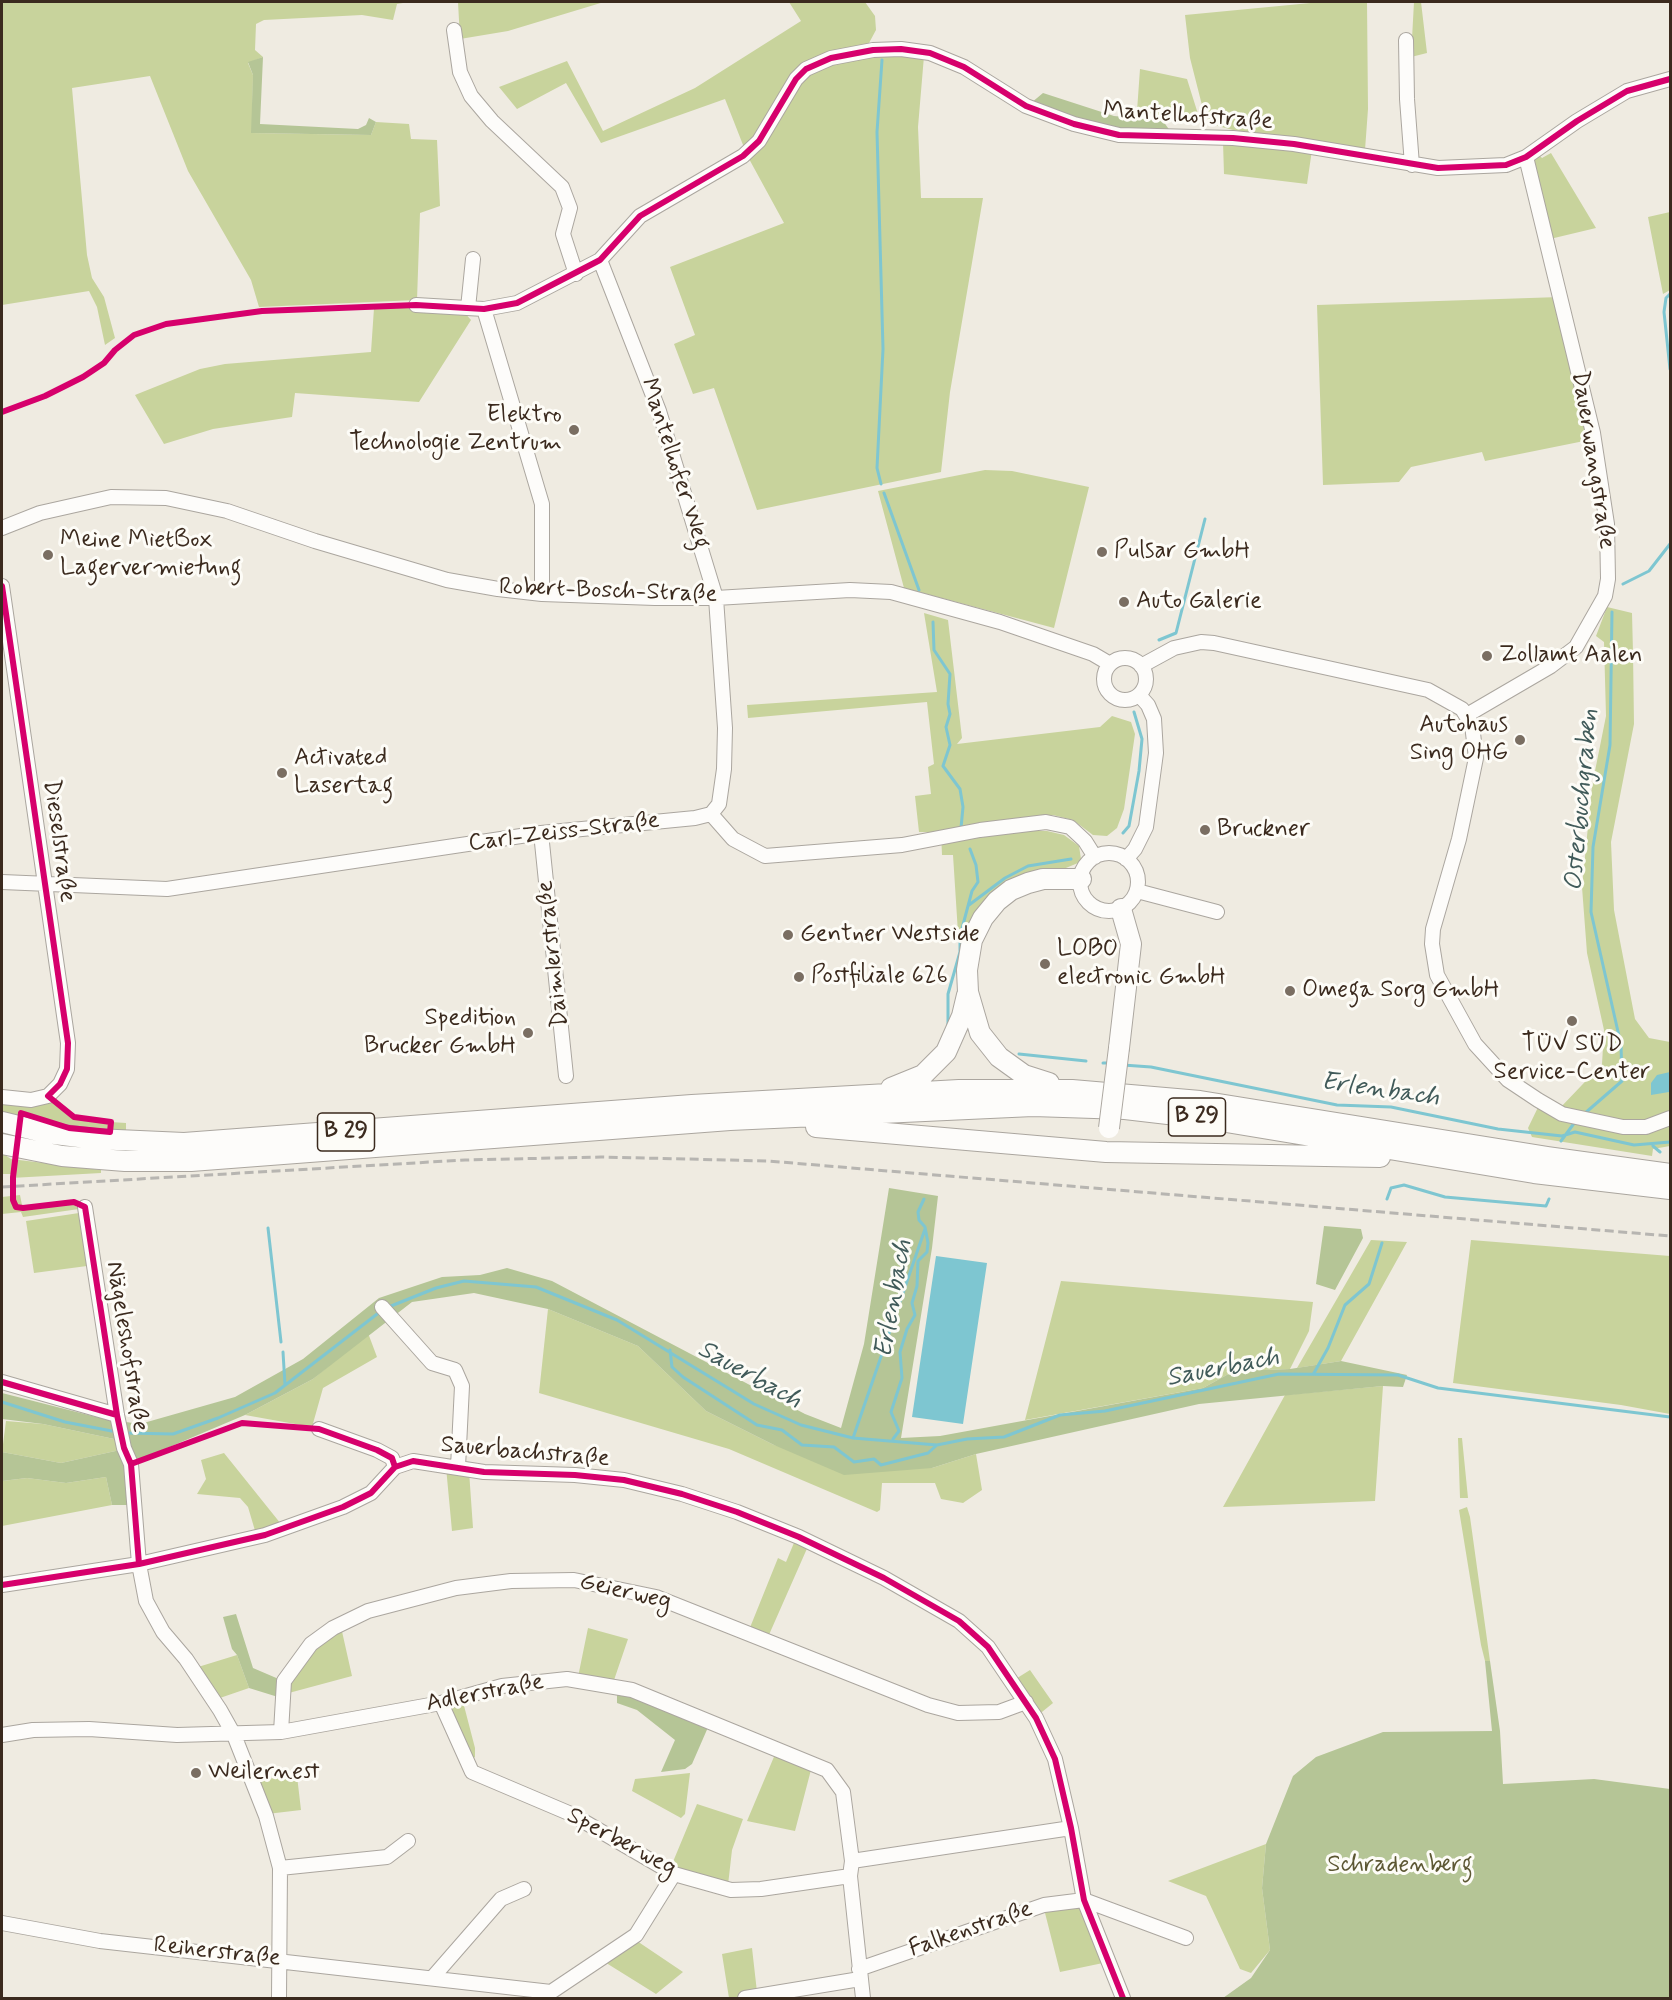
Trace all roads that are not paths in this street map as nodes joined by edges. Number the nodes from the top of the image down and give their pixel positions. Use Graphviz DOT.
graph roads {
  1 [pos="454,30"];
  2 [pos="1407,40"];
  3 [pos="1671,79"];
  4 [pos="1526,157"];
  5 [pos="1412,165"];
  6 [pos="472,259"];
  7 [pos="600,260"];
  8 [pos="576,274"];
  9 [pos="416,305"];
  10 [pos="468,308"];
  11 [pos="484,309"];
  12 [pos="2,528"];
  13 [pos="2,586"];
  14 [pos="542,594"];
  15 [pos="716,598"];
  16 [pos="1110,664"];
  17 [pos="1141,666"];
  18 [pos="1139,695"];
  19 [pos="1467,715"];
  20 [pos="711,814"];
  21 [pos="541,833"];
  22 [pos="1095,857"];
  23 [pos="1126,859"];
  24 [pos="1081,879"];
  25 [pos="2,882"];
  26 [pos="46,886"];
  27 [pos="1137,891"];
  28 [pos="1121,909"];
  29 [pos="1217,912"];
  30 [pos="968,992"];
  31 [pos="566,1076"];
  32 [pos="1072,1090"];
  33 [pos="2,1097"];
  34 [pos="850,1097"];
  35 [pos="1671,1118"];
  36 [pos="730,1120"];
  37 [pos="2,1122"];
  38 [pos="2,1144"];
  39 [pos="1106,1152"];
  40 [pos="1434,1158"];
  41 [pos="1671,1174"];
  42 [pos="1671,1189"];
  43 [pos="85,1207"];
  44 [pos="385,1310"];
  45 [pos="2,1382"];
  46 [pos="118,1418"];
  47 [pos="319,1430"];
  48 [pos="395,1467"];
  49 [pos="458,1467"];
  50 [pos="139,1564"];
  51 [pos="2,1586"];
  52 [pos="1026,1702"];
  53 [pos="441,1703"];
  54 [pos="281,1732"];
  55 [pos="2,1735"];
  56 [pos="234,1735"];
  57 [pos="1071,1828"];
  58 [pos="408,1841"];
  59 [pos="852,1861"];
  60 [pos="280,1868"];
  61 [pos="674,1874"];
  62 [pos="850,1876"];
  63 [pos="524,1889"];
  64 [pos="1084,1900"];
  65 [pos="2,1923"];
  66 [pos="1186,1938"];
  67 [pos="279,1960"];
  68 [pos="860,1973"];
  69 [pos="433,1977"];
  70 [pos="279,1998"];
  71 [pos="745,1998"];
  72 [pos="863,1998"];
  73 [pos="1123,1998"];
  1 -- 8 [label="street"];
  2 -- 5 [label="street"];
  3 -- 4 [label="street, Mantelhofstraße"];
  4 -- 5 [label="street, Mantelhofstraße"];
  4 -- 19 [label="street, Dauerwangstraße"];
  5 -- 7 [label="street, Mantelhofstraße"];
  6 -- 10 [label="street"];
  7 -- 8 [label="street, Mantelhofstraße"];
  7 -- 15 [label="street, Mantelhofer Weg"];
  8 -- 11 [label="street, Mantelhofstraße"];
  9 -- 10 [label="street, Mantelhofstraße"];
  10 -- 11 [label="street, Mantelhofstraße"];
  11 -- 14 [label="street"];
  12 -- 14 [label="street, Robert-Bosch-Straße"];
  13 -- 26 [label="street, Dieselstraße"];
  14 -- 15 [label="street, Robert-Bosch-Straße"];
  15 -- 16 [label="street, Robert-Bosch-Straße"];
  15 -- 20 [label="street, Mantelhofer Weg"];
  16 -- 17 [label="street, Robert-Bosch-Straße"];
  16 -- 18 [label="street"];
  17 -- 18 [label="street"];
  17 -- 19 [label="street"];
  18 -- 23 [label="street"];
  19 -- 35 [label="street"];
  20 -- 21 [label="street, Carl-Zeiss-Straße"];
  20 -- 22 [label="street"];
  21 -- 26 [label="street, Carl-Zeiss-Straße"];
  21 -- 31 [label="street, Daimlerstraße"];
  22 -- 23 [label="street"];
  22 -- 24 [label="street"];
  23 -- 27 [label="street"];
  24 -- 28 [label="street"];
  24 -- 30 [label="highway"];
  25 -- 26 [label="street, Carl-Zeiss-Straße"];
  26 -- 33 [label="street, Dieselstraße"];
  27 -- 28 [label="street"];
  27 -- 29 [label="street"];
  28 -- 39 [label="highway, bridge"];
  30 -- 32 [label="highway"];
  30 -- 34 [label="highway"];
  32 -- 34 [label="highway, B 29"];
  32 -- 41 [label="highway, B 29"];
  34 -- 37 [label="highway, B 29"];
  36 -- 38 [label="highway, B 29"];
  36 -- 39 [label="highway"];
  36 -- 40 [label="highway, B 29"];
  39 -- 40 [label="highway"];
  40 -- 42 [label="highway, B 29"];
  43 -- 46 [label="street, Nägeleshofstraße"];
  44 -- 49 [label="street"];
  45 -- 46 [label="street"];
  46 -- 50 [label="street, Nägeleshofstraße"];
  47 -- 48 [label="street"];
  48 -- 49 [label="street, Sauerbachstraße"];
  48 -- 50 [label="street"];
  49 -- 52 [label="street, Sauerbachstraße"];
  50 -- 51 [label="street"];
  50 -- 56 [label="street, Nägeleshofstraße"];
  52 -- 54 [label="street, Geierweg"];
  52 -- 57 [label="street, Sauerbachstraße"];
  53 -- 54 [label="street, Adlerstraße"];
  53 -- 59 [label="street, Adlerstraße"];
  53 -- 61 [label="street, Sperberweg"];
  54 -- 56 [label="street, Adlerstraße"];
  55 -- 56 [label="street, Adlerstraße"];
  56 -- 60 [label="street, Nägeleshofstraße"];
  57 -- 59 [label="street"];
  57 -- 64 [label="street, Sauerbachstraße"];
  58 -- 60 [label="street"];
  59 -- 62 [label="street, Adlerstraße"];
  60 -- 67 [label="street, Nägeleshofstraße"];
  61 -- 62 [label="street, Sperberweg"];
  61 -- 69 [label="street, Reiherstraße"];
  62 -- 68 [label="street, Adlerstraße"];
  63 -- 69 [label="street"];
  64 -- 66 [label="street"];
  64 -- 68 [label="street, Falkenstraße"];
  64 -- 73 [label="street, Sauerbachstraße"];
  65 -- 67 [label="street, Reiherstraße"];
  67 -- 69 [label="street, Reiherstraße"];
  67 -- 70 [label="street, Nägeleshofstraße"];
  68 -- 71 [label="street, Falkenstraße"];
  68 -- 72 [label="street, Adlerstraße"];
}
